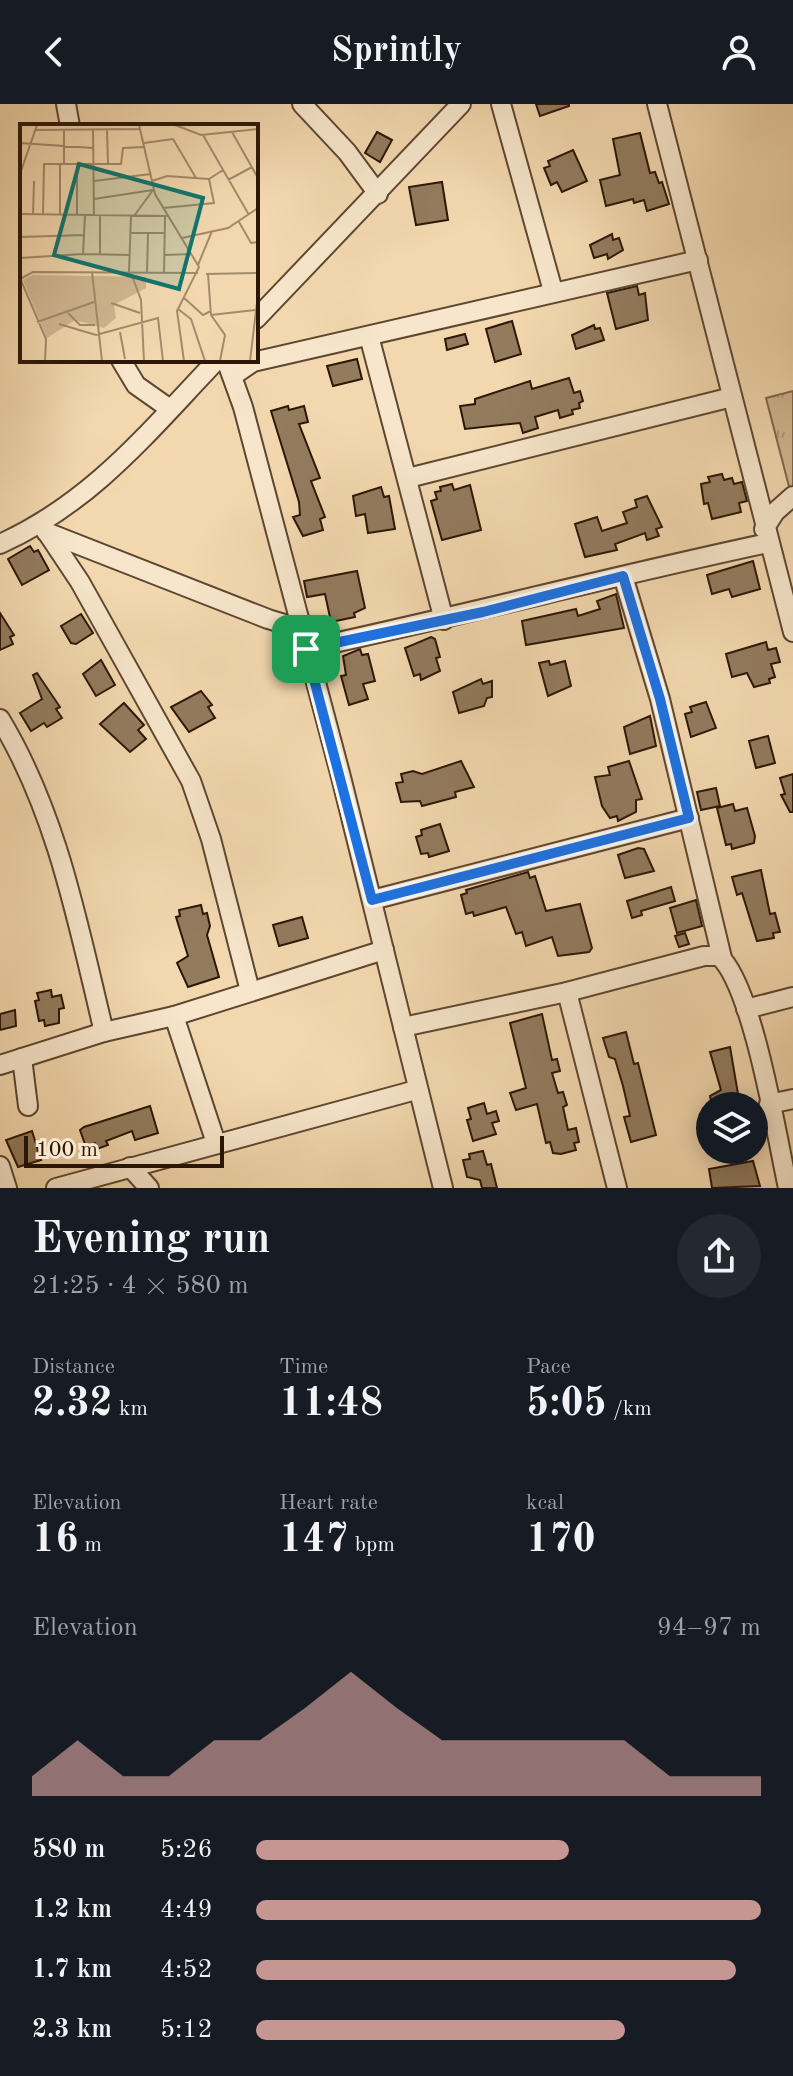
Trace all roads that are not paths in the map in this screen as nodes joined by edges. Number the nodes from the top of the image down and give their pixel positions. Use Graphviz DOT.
graph roads {
  1 [pos="66,104"];
  2 [pos="302,104"];
  3 [pos="461,104"];
  4 [pos="501,104"];
  5 [pos="657,104"];
  6 [pos="70,124"];
  7 [pos="378,194"];
  8 [pos="698,260"];
  9 [pos="553,291"];
  10 [pos="258,317"];
  11 [pos="369,336"];
  12 [pos="258,361"];
  13 [pos="122,362"];
  14 [pos="215,362"];
  15 [pos="253,362"];
  16 [pos="230,367"];
  17 [pos="732,397"];
  18 [pos="170,409"];
  19 [pos="408,478"];
  20 [pos="793,496"];
  21 [pos="44,529"];
  22 [pos="766,536"];
  23 [pos="0,544"];
  24 [pos="623,576"];
  25 [pos="444,620"];
  26 [pos="301,629"];
  27 [pos="793,632"];
  28 [pos="306,649"];
  29 [pos="0,719"];
  30 [pos="689,818"];
  31 [pos="372,900"];
  32 [pos="384,950"];
  33 [pos="722,958"];
  34 [pos="250,991"];
  35 [pos="567,992"];
  36 [pos="793,997"];
  37 [pos="746,1009"];
  38 [pos="174,1016"];
  39 [pos="403,1027"];
  40 [pos="104,1032"];
  41 [pos="22,1058"];
  42 [pos="0,1065"];
  43 [pos="416,1090"];
  44 [pos="793,1099"];
  45 [pos="769,1104"];
  46 [pos="28,1106"];
  47 [pos="216,1143"];
  48 [pos="0,1166"];
  49 [pos="130,1167"];
  50 [pos="7,1188"];
  51 [pos="56,1188"];
  52 [pos="149,1188"];
  53 [pos="443,1188"];
  54 [pos="617,1188"];
  55 [pos="788,1188"];
  1 -- 6 [label="street"];
  2 -- 7 [label="street"];
  3 -- 7 [label="street"];
  4 -- 9 [label="street"];
  5 -- 8 [label="street"];
  7 -- 10 [label="street"];
  8 -- 9 [label="street"];
  8 -- 17 [label="street"];
  9 -- 11 [label="street"];
  11 -- 12 [label="street"];
  11 -- 19 [label="street"];
  13 -- 18 [label="street"];
  14 -- 18 [label="street"];
  15 -- 16 [label="street"];
  16 -- 26 [label="street"];
  17 -- 19 [label="street"];
  17 -- 22 [label="street"];
  18 -- 21 [label="street"];
  19 -- 25 [label="street"];
  20 -- 22 [label="street"];
  21 -- 23 [label="street"];
  21 -- 26 [label="street"];
  21 -- 34 [label="street"];
  22 -- 24 [label="street"];
  22 -- 27 [label="street"];
  24 -- 25 [label="street"];
  24 -- 30 [label="street"];
  25 -- 28 [label="street"];
  26 -- 28 [label="street"];
  28 -- 31 [label="street"];
  29 -- 40 [label="street"];
  30 -- 31 [label="street"];
  30 -- 33 [label="street"];
  31 -- 32 [label="street"];
  32 -- 34 [label="street"];
  32 -- 39 [label="street"];
  33 -- 35 [label="street"];
  33 -- 37 [label="street"];
  34 -- 38 [label="street"];
  35 -- 39 [label="street"];
  35 -- 54 [label="street"];
  36 -- 37 [label="street"];
  37 -- 45 [label="street"];
  38 -- 40 [label="street"];
  38 -- 47 [label="street"];
  39 -- 43 [label="street"];
  40 -- 41 [label="street"];
  41 -- 42 [label="street"];
  41 -- 46 [label="street"];
  43 -- 47 [label="street"];
  43 -- 53 [label="street"];
  44 -- 45 [label="street"];
  45 -- 55 [label="street"];
  47 -- 49 [label="street"];
  48 -- 50 [label="street"];
  49 -- 51 [label="street"];
  49 -- 52 [label="street"];
}
